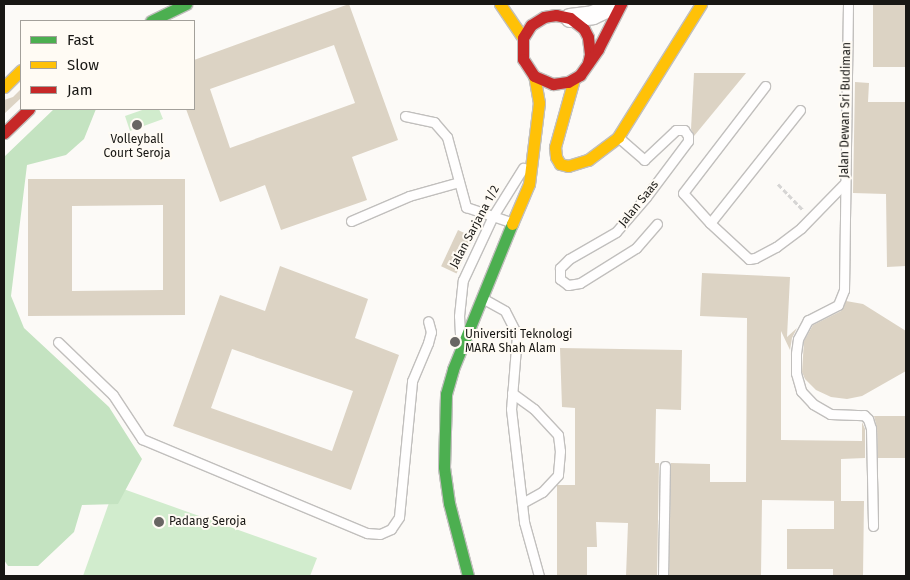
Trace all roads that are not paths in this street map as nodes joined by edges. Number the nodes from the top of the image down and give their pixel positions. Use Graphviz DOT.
graph roads {
  1 [pos="186,4"];
  2 [pos="500,4"];
  3 [pos="617,4"];
  4 [pos="621,4"];
  5 [pos="701,4"];
  6 [pos="848,4"];
  7 [pos="538,8"];
  8 [pos="551,15"];
  9 [pos="570,18"];
  10 [pos="153,20"];
  11 [pos="523,38"];
  12 [pos="588,63"];
  13 [pos="20,71"];
  14 [pos="534,76"];
  15 [pos="574,79"];
  16 [pos="765,86"];
  17 [pos="4,87"];
  18 [pos="28,110"];
  19 [pos="800,110"];
  20 [pos="405,116"];
  21 [pos="4,133"];
  22 [pos="618,137"];
  23 [pos="532,153"];
  24 [pos="459,182"];
  25 [pos="844,184"];
  26 [pos="494,216"];
  27 [pos="351,221"];
  28 [pos="513,223"];
  29 [pos="710,223"];
  30 [pos="657,224"];
  31 [pos="482,298"];
  32 [pos="428,321"];
  33 [pos="58,342"];
  34 [pos="461,350"];
  35 [pos="512,393"];
  36 [pos="665,466"];
  37 [pos="522,503"];
  38 [pos="873,526"];
  39 [pos="468,576"];
  40 [pos="539,576"];
  41 [pos="663,576"];
  1 -- 10 [label="street"];
  2 -- 11 [label="street"];
  3 -- 9 [label="street"];
  4 -- 12 [label="street"];
  5 -- 22 [label="street"];
  6 -- 25 [label="lane, Jalan Dewan Sri Budiman"];
  7 -- 8 [label="street"];
  8 -- 9 [label="street"];
  8 -- 11 [label="street"];
  9 -- 12 [label="street"];
  11 -- 14 [label="street"];
  12 -- 15 [label="street"];
  13 -- 17 [label="street"];
  14 -- 15 [label="street"];
  14 -- 23 [label="street, Jalan Sarjana 1/2"];
  15 -- 22 [label="street"];
  16 -- 29 [label="lane"];
  18 -- 21 [label="street"];
  19 -- 29 [label="lane"];
  20 -- 24 [label="lane"];
  22 -- 30 [label="lane, Jalan Saas"];
  23 -- 26 [label="lane, Jalan Sarjana 1/2"];
  23 -- 28 [label="street, Jalan Sarjana 1/2"];
  24 -- 26 [label="lane"];
  24 -- 27 [label="lane"];
  25 -- 29 [label="lane, Jalan Dewan Sri Budiman"];
  25 -- 38 [label="lane"];
  26 -- 28 [label="lane"];
  26 -- 34 [label="lane, Jalan Sarjana 1/2"];
  28 -- 31 [label="street, Jalan Sarjana 1/2"];
  31 -- 34 [label="street, Jalan Sarjana 1/2"];
  31 -- 35 [label="lane"];
  32 -- 33 [label="lane"];
  34 -- 39 [label="street, Jalan Sarjana 1/2"];
  35 -- 37 [label="lane"];
  35 -- 37 [label="lane"];
  36 -- 41 [label="lane"];
  37 -- 40 [label="lane"];
}
